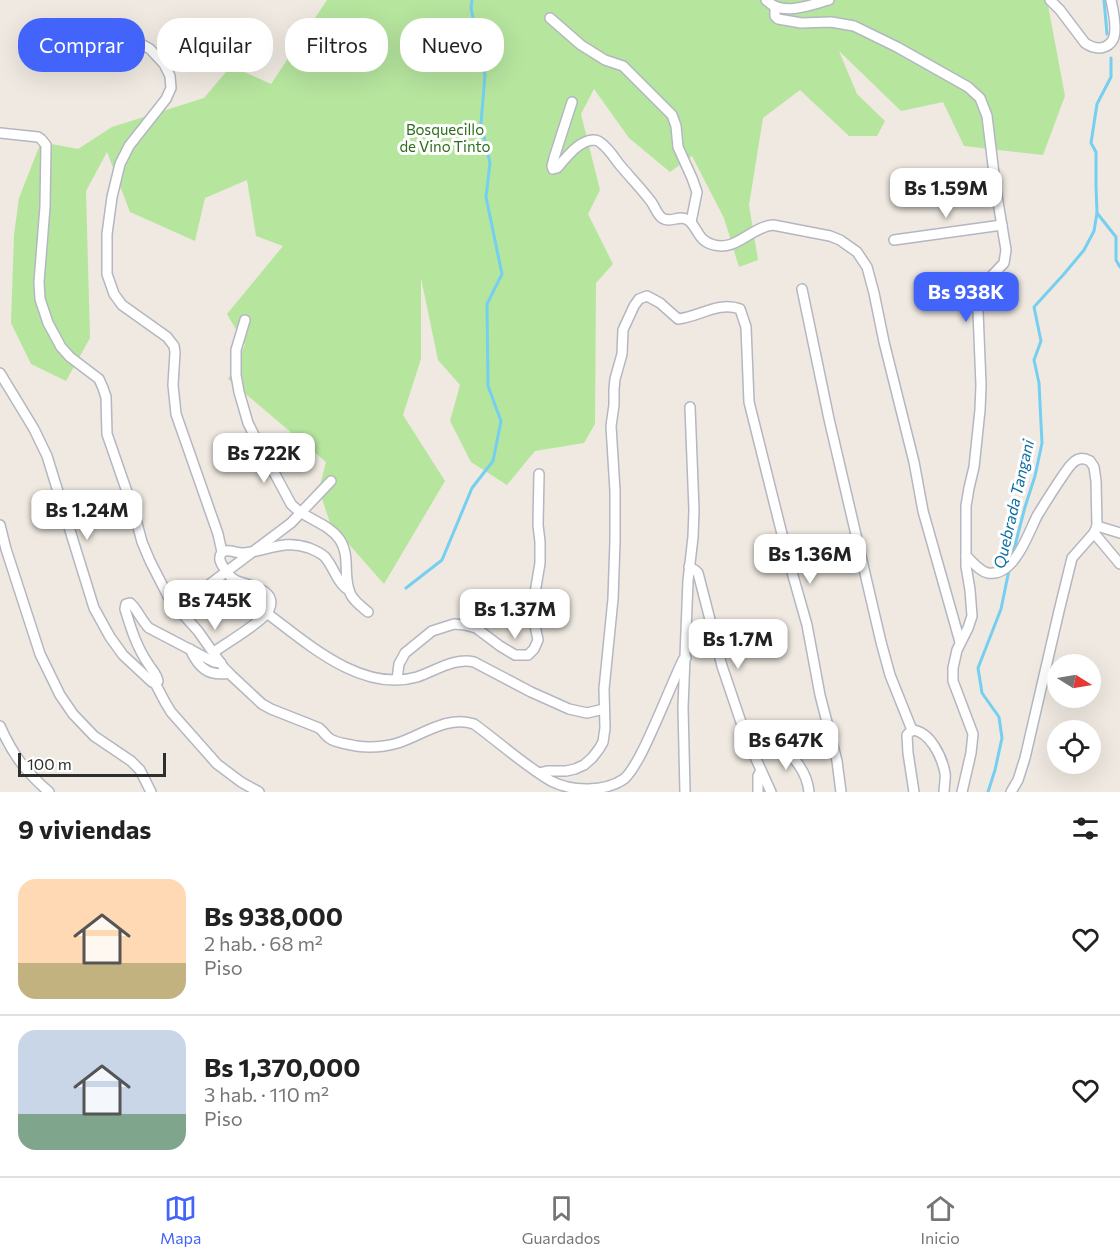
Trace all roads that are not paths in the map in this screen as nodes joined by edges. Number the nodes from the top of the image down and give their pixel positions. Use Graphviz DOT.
graph roads {
  1 [pos="766,0"];
  2 [pos="829,0"];
  3 [pos="1050,0"];
  4 [pos="1111,0"];
  5 [pos="775,7"];
  6 [pos="550,18"];
  7 [pos="145,46"];
  8 [pos="572,102"];
  9 [pos="0,133"];
  10 [pos="691,222"];
  11 [pos="1002,225"];
  12 [pos="894,240"];
  13 [pos="802,289"];
  14 [pos="244,320"];
  15 [pos="0,373"];
  16 [pos="690,407"];
  17 [pos="539,474"];
  18 [pos="331,481"];
  19 [pos="301,513"];
  20 [pos="0,525"];
  21 [pos="1095,529"];
  22 [pos="1120,533"];
  23 [pos="254,551"];
  24 [pos="222,552"];
  25 [pos="966,556"];
  26 [pos="1120,564"];
  27 [pos="689,567"];
  28 [pos="226,572"];
  29 [pos="349,590"];
  30 [pos="178,608"];
  31 [pos="368,612"];
  32 [pos="268,614"];
  33 [pos="960,642"];
  34 [pos="190,649"];
  35 [pos="214,652"];
  36 [pos="686,658"];
  37 [pos="220,663"];
  38 [pos="228,673"];
  39 [pos="397,679"];
  40 [pos="155,683"];
  41 [pos="604,709"];
  42 [pos="0,726"];
  43 [pos="912,730"];
  44 [pos="780,744"];
  45 [pos="761,770"];
  46 [pos="539,773"];
  47 [pos="49,792"];
  48 [pos="151,792"];
  49 [pos="259,792"];
  50 [pos="685,792"];
  51 [pos="758,792"];
  52 [pos="771,792"];
  53 [pos="809,792"];
  54 [pos="841,792"];
  55 [pos="914,792"];
  56 [pos="944,792"];
  57 [pos="962,792"];
  58 [pos="1011,792"];
  1 -- 5 [label="street"];
  2 -- 5 [label="street"];
  3 -- 4 [label="street"];
  5 -- 11 [label="street"];
  6 -- 10 [label="street"];
  7 -- 24 [label="street"];
  8 -- 10 [label="street"];
  9 -- 30 [label="street"];
  10 -- 33 [label="street"];
  11 -- 12 [label="street"];
  11 -- 25 [label="street"];
  13 -- 43 [label="street"];
  14 -- 19 [label="street"];
  15 -- 40 [label="street"];
  16 -- 27 [label="street"];
  17 -- 39 [label="street"];
  18 -- 19 [label="street"];
  19 -- 23 [label="street"];
  19 -- 29 [label="street"];
  20 -- 48 [label="street"];
  21 -- 22 [label="street"];
  21 -- 25 [label="street"];
  21 -- 26 [label="street"];
  21 -- 58 [label="street"];
  23 -- 24 [label="street"];
  23 -- 28 [label="street"];
  23 -- 29 [label="street"];
  24 -- 28 [label="street"];
  25 -- 33 [label="street"];
  27 -- 36 [label="street"];
  27 -- 45 [label="street"];
  28 -- 30 [label="street"];
  28 -- 32 [label="street"];
  29 -- 31 [label="street"];
  30 -- 35 [label="street"];
  32 -- 35 [label="street"];
  32 -- 39 [label="street"];
  33 -- 57 [label="street"];
  34 -- 37 [label="street"];
  34 -- 38 [label="street"];
  34 -- 40 [label="street"];
  35 -- 37 [label="street"];
  36 -- 46 [label="street"];
  36 -- 50 [label="street"];
  37 -- 38 [label="street"];
  38 -- 46 [label="street"];
  39 -- 41 [label="street"];
  40 -- 49 [label="street"];
  41 -- 46 [label="street"];
  41 -- 54 [label="street"];
  42 -- 47 [label="street"];
  43 -- 55 [label="street"];
  43 -- 56 [label="street"];
  44 -- 53 [label="street"];
  45 -- 51 [label="street"];
  45 -- 52 [label="street"];
}
